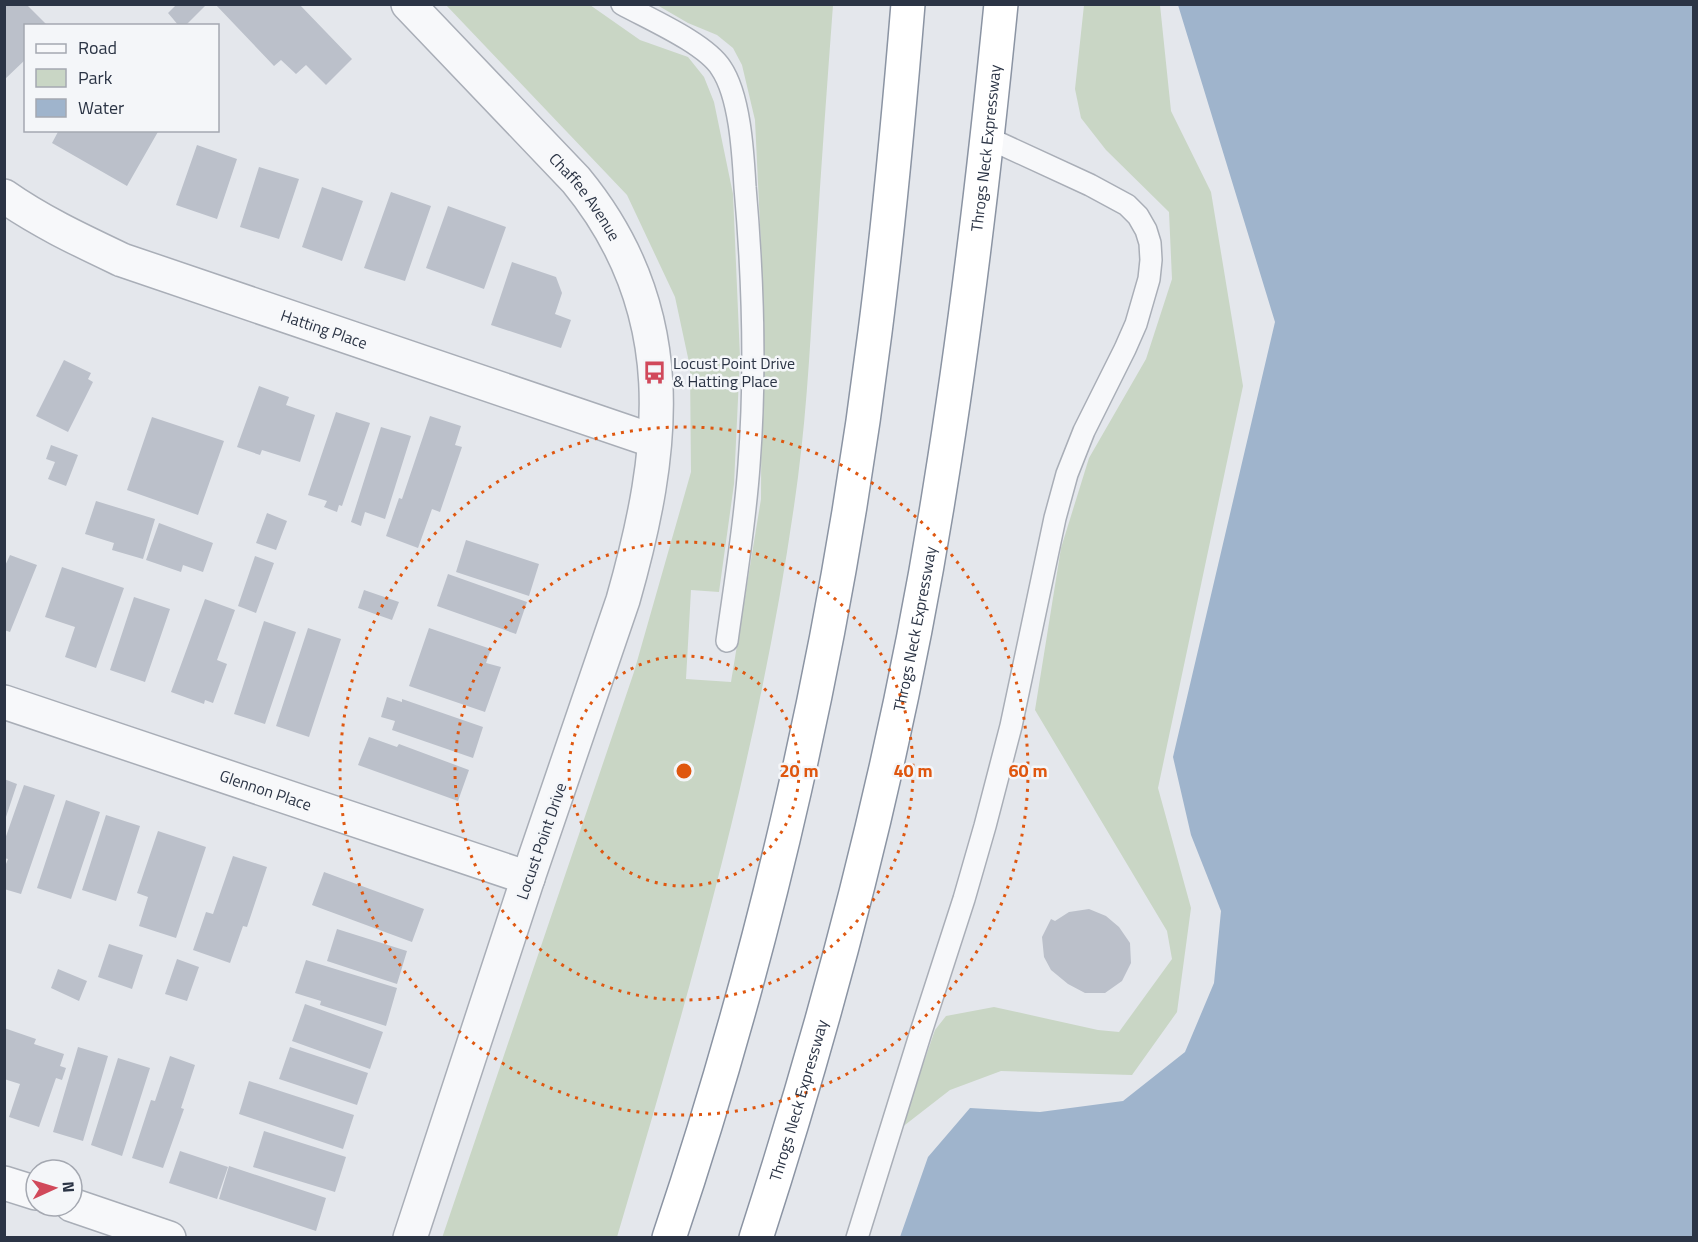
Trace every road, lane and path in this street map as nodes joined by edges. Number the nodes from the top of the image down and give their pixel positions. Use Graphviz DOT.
graph roads {
  1 [pos="408,4"];
  2 [pos="622,4"];
  3 [pos="908,4"];
  4 [pos="1001,4"];
  5 [pos="988,138"];
  6 [pos="4,196"];
  7 [pos="654,441"];
  8 [pos="727,641"];
  9 [pos="4,702"];
  10 [pos="528,878"];
  11 [pos="4,1183"];
  12 [pos="24,1189"];
  13 [pos="84,1209"];
  14 [pos="169,1238"];
  15 [pos="410,1238"];
  16 [pos="669,1238"];
  17 [pos="756,1238"];
  18 [pos="857,1238"];
  1 -- 7 [label="street, Chaffee Avenue"];
  2 -- 8 [label="lane"];
  3 -- 16 [label="highway"];
  4 -- 5 [label="highway, Throgs Neck Expressway"];
  5 -- 17 [label="highway, Throgs Neck Expressway"];
  5 -- 18 [label="lane"];
  6 -- 7 [label="street, Hatting Place"];
  7 -- 10 [label="street, Locust Point Drive"];
  9 -- 10 [label="street, Glennon Place"];
  10 -- 15 [label="street, Locust Point Drive"];
  11 -- 12 [label="street"];
  13 -- 14 [label="street"];
}
